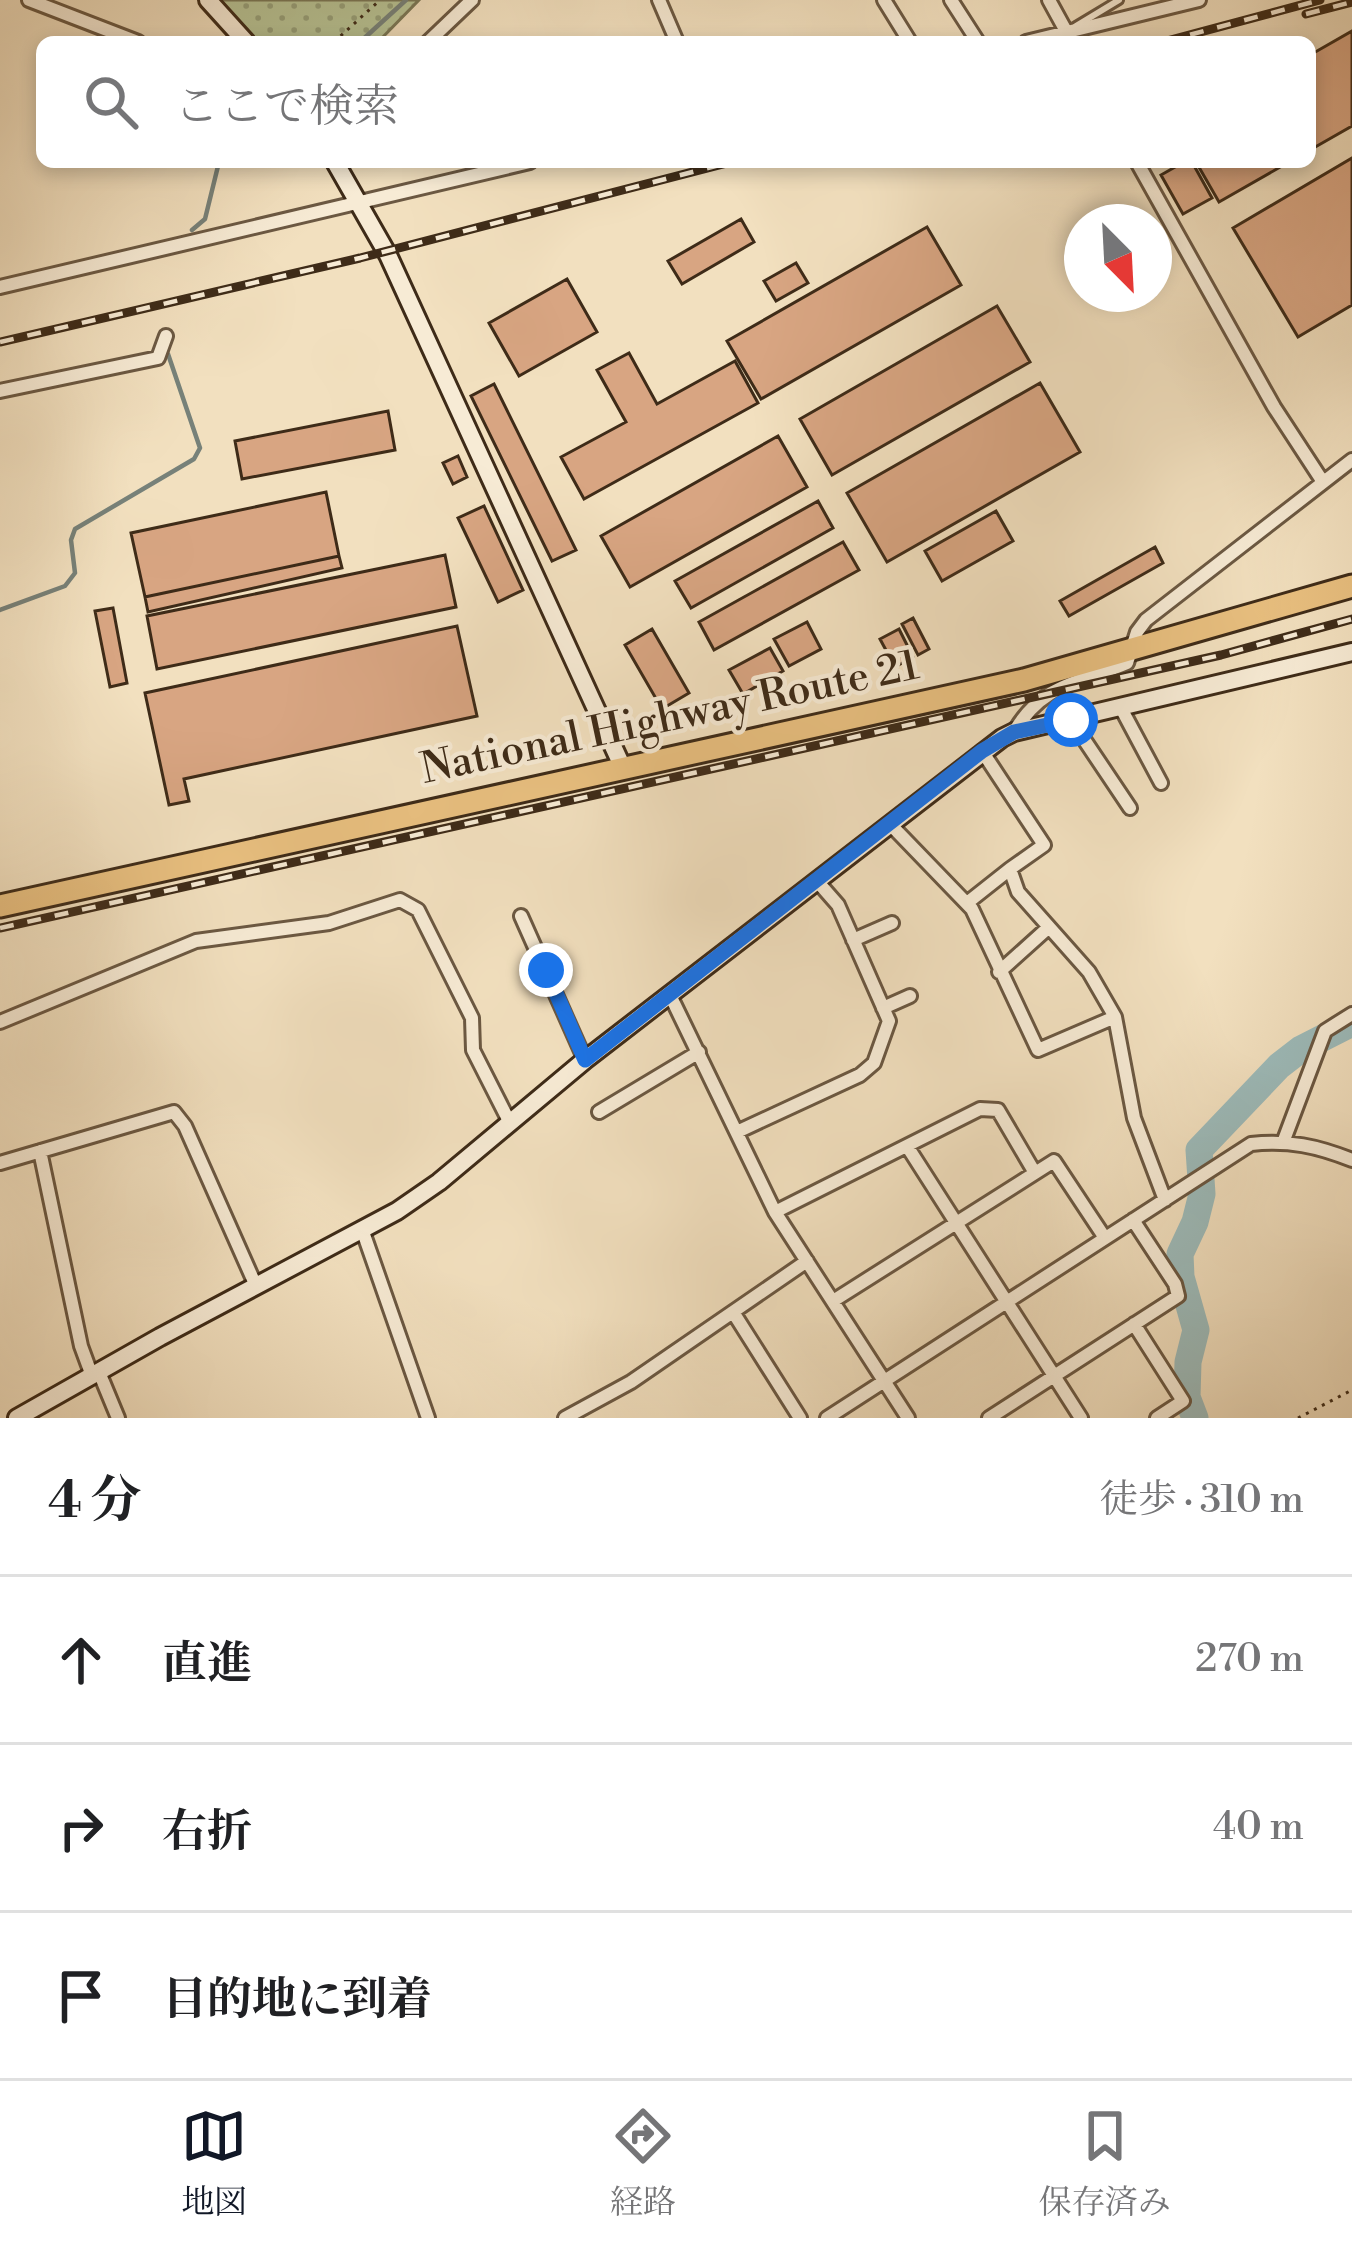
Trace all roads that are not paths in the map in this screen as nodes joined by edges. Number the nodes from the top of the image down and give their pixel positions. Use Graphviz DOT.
graph roads {
  1 [pos="29,0"];
  2 [pos="208,0"];
  3 [pos="472,0"];
  4 [pos="659,0"];
  5 [pos="884,0"];
  6 [pos="951,0"];
  7 [pos="1048,0"];
  8 [pos="1119,0"];
  9 [pos="1199,0"];
  10 [pos="123,36"];
  11 [pos="241,36"];
  12 [pos="434,36"];
  13 [pos="674,36"];
  14 [pos="906,36"];
  15 [pos="974,36"];
  16 [pos="1069,36"];
  17 [pos="1071,36"];
  18 [pos="1073,36"];
  19 [pos="339,168"];
  20 [pos="473,168"];
  21 [pos="499,168"];
  22 [pos="1140,168"];
  23 [pos="479,172"];
  24 [pos="359,201"];
  25 [pos="0,287"];
  26 [pos="166,336"];
  27 [pos="0,392"];
  28 [pos="1352,460"];
  29 [pos="1322,482"];
  30 [pos="1352,586"];
  31 [pos="1133,648"];
  32 [pos="1352,652"];
  33 [pos="1120,708"];
  34 [pos="1071,720"];
  35 [pos="1014,732"];
  36 [pos="982,751"];
  37 [pos="623,768"];
  38 [pos="1161,783"];
  39 [pos="1130,808"];
  40 [pos="890,824"];
  41 [pos="1010,869"];
  42 [pos="818,881"];
  43 [pos="967,903"];
  44 [pos="0,906"];
  45 [pos="521,916"];
  46 [pos="892,923"];
  47 [pos="1048,927"];
  48 [pos="853,940"];
  49 [pos="999,972"];
  50 [pos="670,995"];
  51 [pos="910,996"];
  52 [pos="883,1008"];
  53 [pos="1352,1014"];
  54 [pos="1115,1017"];
  55 [pos="0,1022"];
  56 [pos="699,1052"];
  57 [pos="585,1060"];
  58 [pos="599,1112"];
  59 [pos="510,1123"];
  60 [pos="737,1132"];
  61 [pos="1284,1140"];
  62 [pos="908,1146"];
  63 [pos="40,1151"];
  64 [pos="1352,1160"];
  65 [pos="0,1163"];
  66 [pos="1035,1173"];
  67 [pos="1165,1200"];
  68 [pos="775,1212"];
  69 [pos="1133,1220"];
  70 [pos="957,1223"];
  71 [pos="362,1229"];
  72 [pos="1105,1238"];
  73 [pos="807,1261"];
  74 [pos="256,1286"];
  75 [pos="833,1301"];
  76 [pos="1007,1302"];
  77 [pos="733,1312"];
  78 [pos="1134,1324"];
  79 [pos="95,1374"];
  80 [pos="1054,1376"];
  81 [pos="884,1381"];
  82 [pos="44,1411"];
  83 [pos="17,1418"];
  84 [pos="118,1418"];
  85 [pos="428,1418"];
  86 [pos="565,1418"];
  87 [pos="800,1418"];
  88 [pos="827,1418"];
  89 [pos="908,1418"];
  90 [pos="989,1418"];
  91 [pos="1082,1418"];
  92 [pos="1157,1418"];
  1 -- 10 [label="street"];
  2 -- 11 [label="street"];
  3 -- 12 [label="street"];
  4 -- 13 [label="street"];
  5 -- 14 [label="street"];
  6 -- 15 [label="street"];
  7 -- 16 [label="street"];
  8 -- 17 [label="lane"];
  9 -- 18 [label="street"];
  19 -- 24 [label="street"];
  20 -- 23 [label="street"];
  21 -- 23 [label="street"];
  22 -- 29 [label="street"];
  23 -- 24 [label="street"];
  24 -- 25 [label="street"];
  24 -- 37 [label="street"];
  26 -- 27 [label="street"];
  28 -- 29 [label="street"];
  29 -- 31 [label="street"];
  30 -- 31 [label="highway, National Highway Route 21"];
  31 -- 35 [label="street"];
  31 -- 37 [label="highway, National Highway Route 21"];
  32 -- 33 [label="street"];
  33 -- 34 [label="street"];
  33 -- 38 [label="street"];
  34 -- 35 [label="street"];
  34 -- 39 [label="street"];
  35 -- 36 [label="street"];
  36 -- 40 [label="street"];
  36 -- 41 [label="street"];
  37 -- 44 [label="highway, National Highway Route 21"];
  40 -- 42 [label="street"];
  40 -- 43 [label="street"];
  41 -- 43 [label="street"];
  41 -- 47 [label="street"];
  42 -- 48 [label="street"];
  42 -- 50 [label="street"];
  43 -- 49 [label="street"];
  45 -- 57 [label="street"];
  46 -- 48 [label="street"];
  47 -- 49 [label="street"];
  47 -- 54 [label="street"];
  48 -- 52 [label="street"];
  49 -- 54 [label="street"];
  50 -- 56 [label="street"];
  50 -- 57 [label="street"];
  51 -- 52 [label="street"];
  52 -- 60 [label="street"];
  53 -- 61 [label="street"];
  54 -- 67 [label="street"];
  55 -- 59 [label="street"];
  56 -- 58 [label="street"];
  56 -- 60 [label="street"];
  57 -- 59 [label="street"];
  59 -- 71 [label="street"];
  60 -- 68 [label="street"];
  61 -- 64 [label="street"];
  61 -- 67 [label="street"];
  62 -- 66 [label="street"];
  62 -- 68 [label="street"];
  62 -- 70 [label="street"];
  63 -- 65 [label="street"];
  63 -- 74 [label="street"];
  63 -- 79 [label="street"];
  66 -- 70 [label="street"];
  66 -- 72 [label="street"];
  67 -- 69 [label="street"];
  68 -- 73 [label="street"];
  69 -- 72 [label="street"];
  69 -- 78 [label="street"];
  70 -- 75 [label="street"];
  70 -- 76 [label="street"];
  71 -- 74 [label="street"];
  71 -- 85 [label="street"];
  72 -- 76 [label="street"];
  73 -- 75 [label="street"];
  73 -- 77 [label="street"];
  74 -- 79 [label="street"];
  75 -- 81 [label="street"];
  76 -- 80 [label="street"];
  76 -- 81 [label="street"];
  77 -- 86 [label="street"];
  77 -- 87 [label="street"];
  78 -- 80 [label="street"];
  78 -- 92 [label="street"];
  79 -- 82 [label="street"];
  79 -- 84 [label="street"];
  80 -- 90 [label="street"];
  80 -- 91 [label="street"];
  81 -- 88 [label="street"];
  81 -- 89 [label="street"];
  82 -- 83 [label="street"];
}
